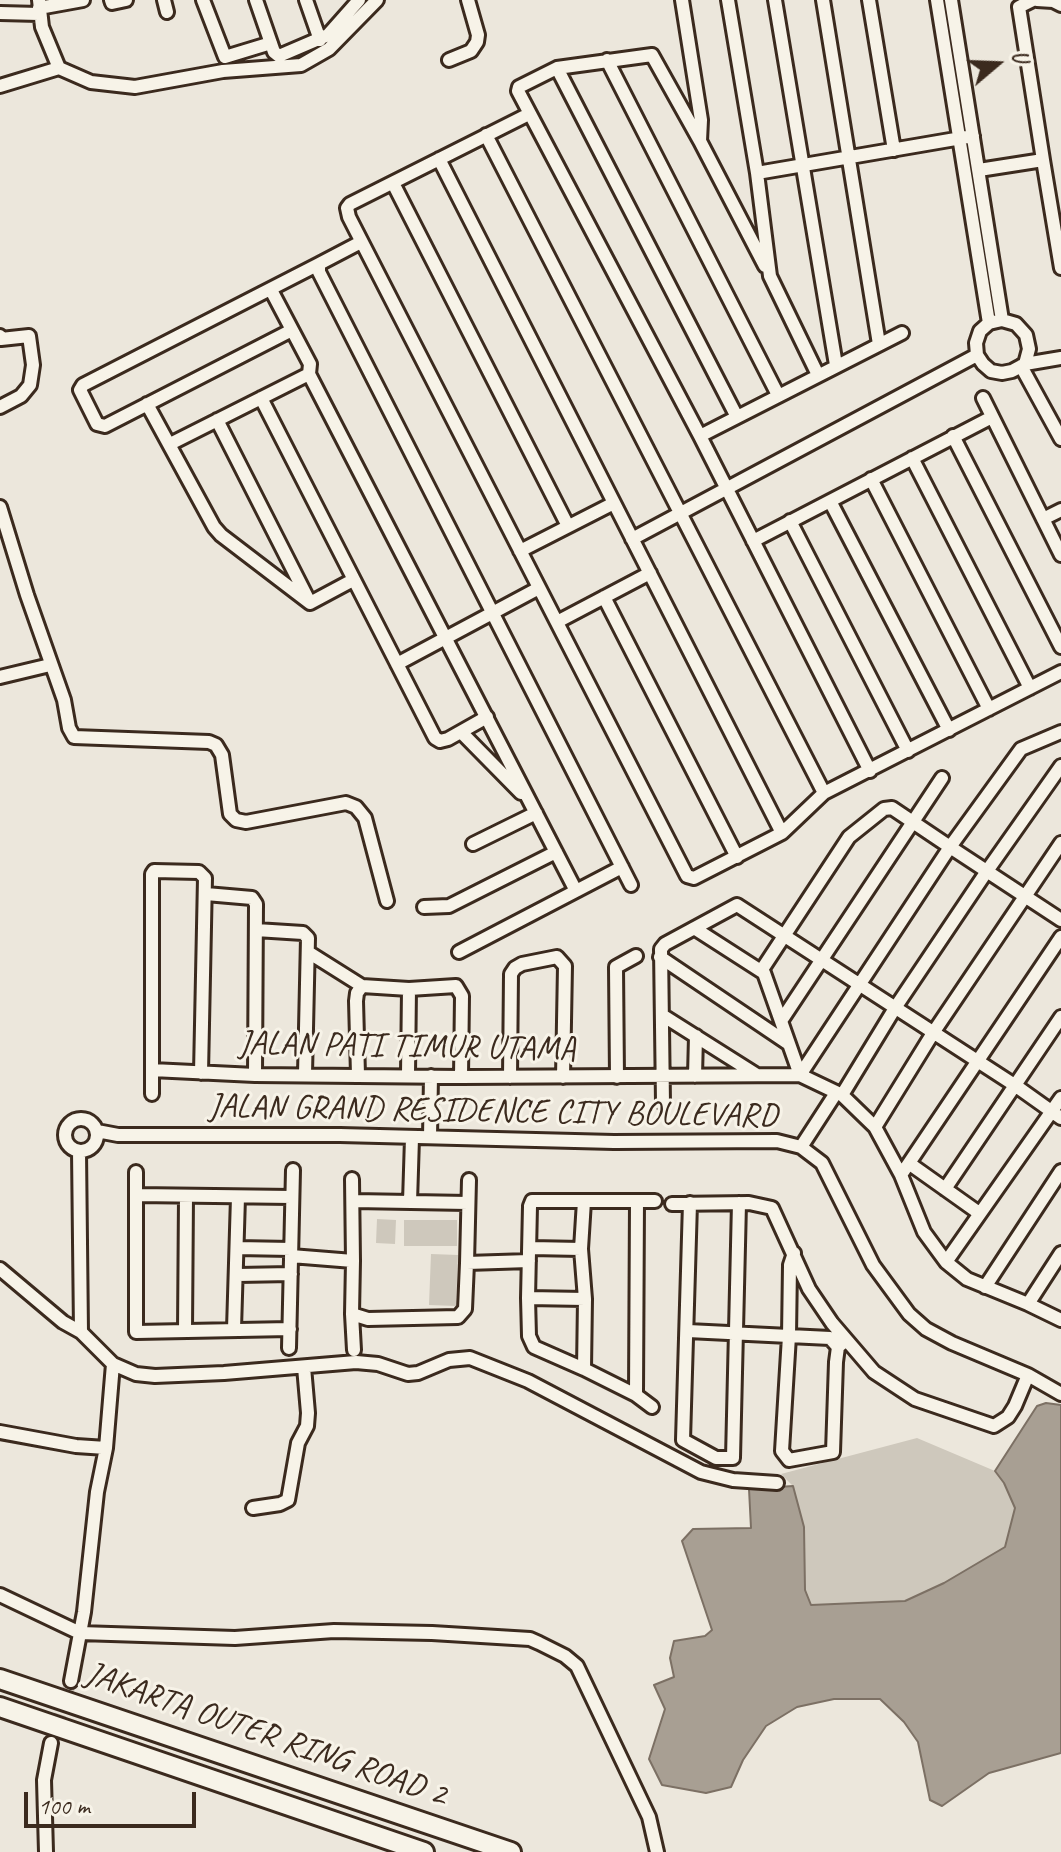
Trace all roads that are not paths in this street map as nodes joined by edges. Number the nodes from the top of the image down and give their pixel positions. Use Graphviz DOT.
graph roads {
  1 [pos="83,0"];
  2 [pos="111,0"];
  3 [pos="126,0"];
  4 [pos="203,0"];
  5 [pos="256,0"];
  6 [pos="306,0"];
  7 [pos="359,0"];
  8 [pos="377,0"];
  9 [pos="468,0"];
  10 [pos="682,0"];
  11 [pos="728,0"];
  12 [pos="775,0"];
  13 [pos="823,0"];
  14 [pos="869,0"];
  15 [pos="937,0"];
  16 [pos="951,0"];
  17 [pos="1035,0"];
  18 [pos="60,2"];
  19 [pos="1061,5"];
  20 [pos="39,8"];
  21 [pos="0,13"];
  22 [pos="320,40"];
  23 [pos="271,43"];
  24 [pos="449,60"];
  25 [pos="607,60"];
  26 [pos="59,68"];
  27 [pos="557,68"];
  28 [pos="0,86"];
  29 [pos="529,114"];
  30 [pos="486,135"];
  31 [pos="967,137"];
  32 [pos="700,141"];
  33 [pos="894,150"];
  34 [pos="847,158"];
  35 [pos="439,159"];
  36 [pos="1043,160"];
  37 [pos="802,165"];
  38 [pos="979,170"];
  39 [pos="757,173"];
  40 [pos="393,183"];
  41 [pos="361,242"];
  42 [pos="319,264"];
  43 [pos="1061,268"];
  44 [pos="770,276"];
  45 [pos="271,290"];
  46 [pos="996,321"];
  47 [pos="292,330"];
  48 [pos="902,333"];
  49 [pos="0,336"];
  50 [pos="879,344"];
  51 [pos="977,355"];
  52 [pos="1061,358"];
  53 [pos="836,365"];
  54 [pos="1023,365"];
  55 [pos="309,374"];
  56 [pos="818,375"];
  57 [pos="778,395"];
  58 [pos="261,398"];
  59 [pos="983,398"];
  60 [pos="147,404"];
  61 [pos="0,407"];
  62 [pos="737,417"];
  63 [pos="992,417"];
  64 [pos="217,420"];
  65 [pos="700,436"];
  66 [pos="953,436"];
  67 [pos="1061,439"];
  68 [pos="170,444"];
  69 [pos="912,458"];
  70 [pos="871,479"];
  71 [pos="727,489"];
  72 [pos="830,501"];
  73 [pos="614,503"];
  74 [pos="0,507"];
  75 [pos="1061,510"];
  76 [pos="681,514"];
  77 [pos="1043,519"];
  78 [pos="790,521"];
  79 [pos="568,526"];
  80 [pos="632,539"];
  81 [pos="753,541"];
  82 [pos="520,551"];
  83 [pos="1061,555"];
  84 [pos="650,573"];
  85 [pos="353,580"];
  86 [pos="539,588"];
  87 [pos="604,597"];
  88 [pos="310,603"];
  89 [pos="492,613"];
  90 [pos="557,622"];
  91 [pos="445,637"];
  92 [pos="1061,647"];
  93 [pos="397,664"];
  94 [pos="50,665"];
  95 [pos="1061,672"];
  96 [pos="0,677"];
  97 [pos="1030,688"];
  98 [pos="989,709"];
  99 [pos="487,717"];
  100 [pos="949,730"];
  101 [pos="461,732"];
  102 [pos="1061,732"];
  103 [pos="908,751"];
  104 [pos="1061,766"];
  105 [pos="870,771"];
  106 [pos="942,778"];
  107 [pos="824,793"];
  108 [pos="533,808"];
  109 [pos="913,822"];
  110 [pos="782,833"];
  111 [pos="1061,843"];
  112 [pos="473,844"];
  113 [pos="950,847"];
  114 [pos="556,852"];
  115 [pos="737,857"];
  116 [pos="622,867"];
  117 [pos="987,871"];
  118 [pos="631,885"];
  119 [pos="576,891"];
  120 [pos="206,894"];
  121 [pos="1024,896"];
  122 [pos="387,901"];
  123 [pos="424,907"];
  124 [pos="1061,920"];
  125 [pos="694,928"];
  126 [pos="256,930"];
  127 [pos="785,935"];
  128 [pos="1061,937"];
  129 [pos="308,952"];
  130 [pos="459,952"];
  131 [pos="636,956"];
  132 [pos="660,957"];
  133 [pos="821,960"];
  134 [pos="761,971"];
  135 [pos="859,985"];
  136 [pos="362,986"];
  137 [pos="409,989"];
  138 [pos="895,1008"];
  139 [pos="662,1015"];
  140 [pos="1061,1017"];
  141 [pos="781,1021"];
  142 [pos="933,1033"];
  143 [pos="696,1036"];
  144 [pos="789,1044"];
  145 [pos="977,1062"];
  146 [pos="152,1070"];
  147 [pos="201,1073"];
  148 [pos="305,1074"];
  149 [pos="408,1074"];
  150 [pos="255,1075"];
  151 [pos="358,1075"];
  152 [pos="800,1075"];
  153 [pos="431,1076"];
  154 [pos="695,1076"];
  155 [pos="758,1076"];
  156 [pos="461,1077"];
  157 [pos="510,1077"];
  158 [pos="563,1077"];
  159 [pos="617,1077"];
  160 [pos="662,1077"];
  161 [pos="1016,1086"];
  162 [pos="152,1094"];
  163 [pos="839,1094"];
  164 [pos="1061,1098"];
  165 [pos="663,1103"];
  166 [pos="1056,1115"];
  167 [pos="875,1127"];
  168 [pos="97,1131"];
  169 [pos="430,1137"];
  170 [pos="412,1138"];
  171 [pos="801,1147"];
  172 [pos="79,1151"];
  173 [pos="905,1169"];
  174 [pos="293,1170"];
  175 [pos="1061,1171"];
  176 [pos="136,1172"];
  177 [pos="352,1179"];
  178 [pos="469,1180"];
  179 [pos="945,1189"];
  180 [pos="137,1195"];
  181 [pos="186,1196"];
  182 [pos="238,1197"];
  183 [pos="292,1197"];
  184 [pos="354,1201"];
  185 [pos="584,1201"];
  186 [pos="637,1201"];
  187 [pos="655,1201"];
  188 [pos="410,1202"];
  189 [pos="468,1203"];
  190 [pos="690,1203"];
  191 [pos="739,1203"];
  192 [pos="672,1204"];
  193 [pos="979,1213"];
  194 [pos="237,1248"];
  195 [pos="581,1249"];
  196 [pos="291,1253"];
  197 [pos="794,1253"];
  198 [pos="1061,1253"];
  199 [pos="530,1255"];
  200 [pos="353,1261"];
  201 [pos="946,1262"];
  202 [pos="467,1263"];
  203 [pos="0,1269"];
  204 [pos="291,1274"];
  205 [pos="238,1275"];
  206 [pos="985,1287"];
  207 [pos="528,1298"];
  208 [pos="585,1299"];
  209 [pos="1028,1304"];
  210 [pos="352,1314"];
  211 [pos="1061,1320"];
  212 [pos="234,1329"];
  213 [pos="290,1329"];
  214 [pos="185,1331"];
  215 [pos="688,1331"];
  216 [pos="81,1332"];
  217 [pos="737,1333"];
  218 [pos="789,1336"];
  219 [pos="842,1344"];
  220 [pos="289,1348"];
  221 [pos="354,1350"];
  222 [pos="113,1364"];
  223 [pos="304,1367"];
  224 [pos="584,1369"];
  225 [pos="1028,1375"];
  226 [pos="1061,1394"];
  227 [pos="636,1395"];
  228 [pos="652,1407"];
  229 [pos="0,1432"];
  230 [pos="106,1448"];
  231 [pos="777,1483"];
  232 [pos="253,1508"];
  233 [pos="0,1595"];
  234 [pos="80,1633"];
  235 [pos="0,1679"];
  236 [pos="71,1681"];
  237 [pos="0,1707"];
  238 [pos="51,1743"];
  239 [pos="46,1852"];
  240 [pos="424,1852"];
  241 [pos="511,1852"];
  242 [pos="657,1852"];
  1 -- 18 [label="street"];
  2 -- 3 [label="street"];
  4 -- 23 [label="street"];
  5 -- 23 [label="street"];
  6 -- 22 [label="street"];
  7 -- 22 [label="street"];
  8 -- 26 [label="street"];
  9 -- 24 [label="street"];
  10 -- 32 [label="street"];
  11 -- 39 [label="street"];
  12 -- 37 [label="street"];
  13 -- 34 [label="street"];
  14 -- 33 [label="street"];
  15 -- 31 [label="street"];
  16 -- 31 [label="street"];
  17 -- 19 [label="street"];
  17 -- 36 [label="street"];
  18 -- 20 [label="street"];
  20 -- 21 [label="street"];
  20 -- 26 [label="street"];
  22 -- 23 [label="street"];
  25 -- 27 [label="street"];
  25 -- 32 [label="street"];
  25 -- 57 [label="street"];
  26 -- 28 [label="street"];
  27 -- 29 [label="street"];
  27 -- 62 [label="street"];
  29 -- 30 [label="street"];
  29 -- 65 [label="street"];
  30 -- 35 [label="street"];
  30 -- 76 [label="street"];
  31 -- 33 [label="street"];
  31 -- 38 [label="street"];
  31 -- 46 [label="street"];
  32 -- 44 [label="street"];
  33 -- 34 [label="street"];
  34 -- 37 [label="street"];
  34 -- 50 [label="street"];
  35 -- 40 [label="street"];
  35 -- 73 [label="street"];
  36 -- 38 [label="street"];
  36 -- 43 [label="street"];
  37 -- 39 [label="street"];
  37 -- 53 [label="street"];
  38 -- 46 [label="street"];
  39 -- 44 [label="street"];
  40 -- 41 [label="street"];
  40 -- 79 [label="street"];
  41 -- 42 [label="street"];
  41 -- 82 [label="street"];
  42 -- 45 [label="street"];
  42 -- 89 [label="street"];
  44 -- 56 [label="street"];
  45 -- 47 [label="street"];
  45 -- 60 [label="street"];
  46 -- 51 [label="street"];
  46 -- 54 [label="street"];
  47 -- 55 [label="street"];
  47 -- 60 [label="street"];
  48 -- 50 [label="street"];
  49 -- 61 [label="street"];
  50 -- 53 [label="street"];
  51 -- 54 [label="street"];
  51 -- 71 [label="street"];
  52 -- 54 [label="street"];
  53 -- 56 [label="street"];
  54 -- 67 [label="street"];
  55 -- 58 [label="street"];
  55 -- 91 [label="street"];
  56 -- 57 [label="street"];
  57 -- 62 [label="street"];
  58 -- 64 [label="street"];
  58 -- 85 [label="street"];
  59 -- 63 [label="street"];
  60 -- 68 [label="street"];
  62 -- 65 [label="street"];
  63 -- 66 [label="street"];
  63 -- 77 [label="street"];
  64 -- 68 [label="street"];
  64 -- 88 [label="street"];
  65 -- 71 [label="street"];
  66 -- 69 [label="street"];
  66 -- 92 [label="street"];
  68 -- 88 [label="street"];
  69 -- 70 [label="street"];
  69 -- 97 [label="street"];
  70 -- 72 [label="street"];
  70 -- 98 [label="street"];
  71 -- 76 [label="street"];
  71 -- 81 [label="street"];
  72 -- 78 [label="street"];
  72 -- 100 [label="street"];
  73 -- 79 [label="street"];
  73 -- 80 [label="street"];
  74 -- 94 [label="street"];
  75 -- 77 [label="street"];
  76 -- 80 [label="street"];
  76 -- 107 [label="street"];
  77 -- 83 [label="street"];
  78 -- 81 [label="street"];
  78 -- 103 [label="street"];
  79 -- 82 [label="street"];
  80 -- 84 [label="street"];
  81 -- 105 [label="street"];
  82 -- 86 [label="street"];
  84 -- 87 [label="street"];
  84 -- 110 [label="street"];
  85 -- 88 [label="street"];
  85 -- 93 [label="street"];
  86 -- 89 [label="street"];
  86 -- 90 [label="street"];
  87 -- 90 [label="street"];
  87 -- 115 [label="street"];
  89 -- 91 [label="street"];
  89 -- 116 [label="street"];
  90 -- 115 [label="street"];
  91 -- 93 [label="street"];
  91 -- 99 [label="street"];
  93 -- 101 [label="street"];
  94 -- 96 [label="street"];
  94 -- 122 [label="street"];
  95 -- 97 [label="street"];
  97 -- 98 [label="street"];
  98 -- 100 [label="street"];
  99 -- 101 [label="street"];
  99 -- 108 [label="street"];
  100 -- 103 [label="street"];
  101 -- 108 [label="street"];
  102 -- 113 [label="street"];
  103 -- 105 [label="street"];
  104 -- 117 [label="street"];
  105 -- 107 [label="street"];
  106 -- 109 [label="street"];
  107 -- 110 [label="street"];
  108 -- 112 [label="street"];
  108 -- 114 [label="street"];
  109 -- 113 [label="street"];
  109 -- 127 [label="street"];
  109 -- 133 [label="street"];
  110 -- 115 [label="street"];
  111 -- 121 [label="street"];
  113 -- 117 [label="street"];
  113 -- 135 [label="street"];
  114 -- 119 [label="street"];
  114 -- 123 [label="street"];
  116 -- 118 [label="street"];
  116 -- 119 [label="street"];
  117 -- 121 [label="street"];
  117 -- 138 [label="street"];
  119 -- 130 [label="street"];
  120 -- 126 [label="street"];
  120 -- 146 [label="street"];
  120 -- 147 [label="street"];
  121 -- 124 [label="street"];
  121 -- 142 [label="street"];
  125 -- 127 [label="street"];
  125 -- 132 [label="street"];
  125 -- 134 [label="street"];
  126 -- 129 [label="street"];
  126 -- 150 [label="street"];
  127 -- 133 [label="street"];
  127 -- 134 [label="street"];
  128 -- 145 [label="street"];
  129 -- 136 [label="street"];
  129 -- 148 [label="street"];
  131 -- 159 [label="street"];
  132 -- 139 [label="street"];
  132 -- 144 [label="street"];
  133 -- 135 [label="street"];
  133 -- 141 [label="street"];
  134 -- 141 [label="street"];
  135 -- 138 [label="street"];
  135 -- 152 [label="street"];
  136 -- 137 [label="street"];
  136 -- 151 [label="street"];
  137 -- 149 [label="street"];
  137 -- 156 [label="street"];
  138 -- 142 [label="street"];
  138 -- 163 [label="street"];
  139 -- 143 [label="street"];
  139 -- 160 [label="street"];
  140 -- 161 [label="street"];
  141 -- 144 [label="street"];
  142 -- 145 [label="street"];
  142 -- 167 [label="street"];
  143 -- 154 [label="street"];
  143 -- 155 [label="street"];
  144 -- 152 [label="street"];
  145 -- 161 [label="street"];
  145 -- 173 [label="street"];
  146 -- 147 [label="street, JALAN PATI TIMUR UTAMA"];
  146 -- 162 [label="street"];
  147 -- 150 [label="street, JALAN PATI TIMUR UTAMA"];
  148 -- 150 [label="street, JALAN PATI TIMUR UTAMA"];
  148 -- 151 [label="street, JALAN PATI TIMUR UTAMA"];
  149 -- 151 [label="street, JALAN PATI TIMUR UTAMA"];
  149 -- 153 [label="street, JALAN PATI TIMUR UTAMA"];
  152 -- 155 [label="street, JALAN PATI TIMUR UTAMA"];
  152 -- 163 [label="street"];
  153 -- 156 [label="street, JALAN PATI TIMUR UTAMA"];
  153 -- 169 [label="street"];
  154 -- 155 [label="street, JALAN PATI TIMUR UTAMA"];
  154 -- 160 [label="street, JALAN PATI TIMUR UTAMA"];
  156 -- 157 [label="street, JALAN PATI TIMUR UTAMA"];
  157 -- 158 [label="street, JALAN PATI TIMUR UTAMA"];
  157 -- 158 [label="street"];
  158 -- 159 [label="street, JALAN PATI TIMUR UTAMA"];
  159 -- 160 [label="street, JALAN PATI TIMUR UTAMA"];
  160 -- 165 [label="street"];
  161 -- 166 [label="street"];
  161 -- 179 [label="street"];
  163 -- 167 [label="street"];
  163 -- 171 [label="street"];
  164 -- 166 [label="street"];
  166 -- 193 [label="street"];
  167 -- 173 [label="street"];
  168 -- 170 [label="street, JALAN GRAND RESIDENCE CITY BOULEVARD"];
  168 -- 172 [label="street"];
  168 -- 172 [label="street, JALAN GRAND RESIDENCE CITY BOULEVARD"];
  169 -- 170 [label="street, JALAN GRAND RESIDENCE CITY BOULEVARD"];
  169 -- 171 [label="street, JALAN GRAND RESIDENCE CITY BOULEVARD"];
  170 -- 188 [label="street"];
  171 -- 225 [label="street, JALAN GRAND RESIDENCE CITY BOULEVARD"];
  172 -- 216 [label="street, JALAN GRAND RESIDENCE CITY BOULEVARD"];
  173 -- 179 [label="street"];
  173 -- 201 [label="street"];
  174 -- 183 [label="street"];
  175 -- 206 [label="street"];
  176 -- 180 [label="street"];
  177 -- 184 [label="street"];
  178 -- 189 [label="street"];
  179 -- 193 [label="street"];
  180 -- 181 [label="street"];
  180 -- 214 [label="street"];
  181 -- 182 [label="street"];
  181 -- 214 [label="street"];
  182 -- 183 [label="street"];
  182 -- 194 [label="street"];
  183 -- 196 [label="street"];
  184 -- 188 [label="street"];
  184 -- 200 [label="street"];
  185 -- 186 [label="street"];
  185 -- 195 [label="street"];
  185 -- 199 [label="street"];
  186 -- 187 [label="street"];
  186 -- 227 [label="street"];
  188 -- 189 [label="street"];
  189 -- 202 [label="street"];
  190 -- 191 [label="street"];
  190 -- 192 [label="street"];
  190 -- 215 [label="street"];
  191 -- 197 [label="street"];
  191 -- 217 [label="street"];
  193 -- 201 [label="street"];
  194 -- 196 [label="street"];
  194 -- 205 [label="street"];
  195 -- 199 [label="street"];
  195 -- 208 [label="street"];
  196 -- 200 [label="street"];
  196 -- 204 [label="street"];
  197 -- 218 [label="street"];
  197 -- 219 [label="street"];
  198 -- 209 [label="street"];
  199 -- 202 [label="street"];
  199 -- 207 [label="street"];
  200 -- 210 [label="street"];
  201 -- 206 [label="street"];
  202 -- 210 [label="street"];
  203 -- 216 [label="street"];
  204 -- 205 [label="street"];
  204 -- 213 [label="street"];
  205 -- 212 [label="street"];
  206 -- 209 [label="street"];
  207 -- 208 [label="street"];
  207 -- 224 [label="street"];
  208 -- 224 [label="street"];
  209 -- 211 [label="street"];
  210 -- 221 [label="street"];
  212 -- 213 [label="street"];
  212 -- 214 [label="street"];
  213 -- 220 [label="street"];
  215 -- 217 [label="street"];
  215 -- 217 [label="street"];
  216 -- 222 [label="street"];
  217 -- 218 [label="street"];
  218 -- 219 [label="street"];
  218 -- 219 [label="street"];
  219 -- 225 [label="street"];
  222 -- 223 [label="street"];
  222 -- 230 [label="street"];
  223 -- 231 [label="street"];
  223 -- 232 [label="street"];
  224 -- 227 [label="street"];
  225 -- 226 [label="street, JALAN GRAND RESIDENCE CITY BOULEVARD"];
  227 -- 228 [label="street"];
  229 -- 230 [label="street"];
  230 -- 234 [label="street"];
  233 -- 234 [label="street"];
  234 -- 236 [label="street"];
  234 -- 242 [label="street"];
  235 -- 241 [label="highway, JAKARTA OUTER RING ROAD 2"];
  237 -- 240 [label="highway, JAKARTA OUTER RING ROAD 2"];
  238 -- 239 [label="street"];
}
